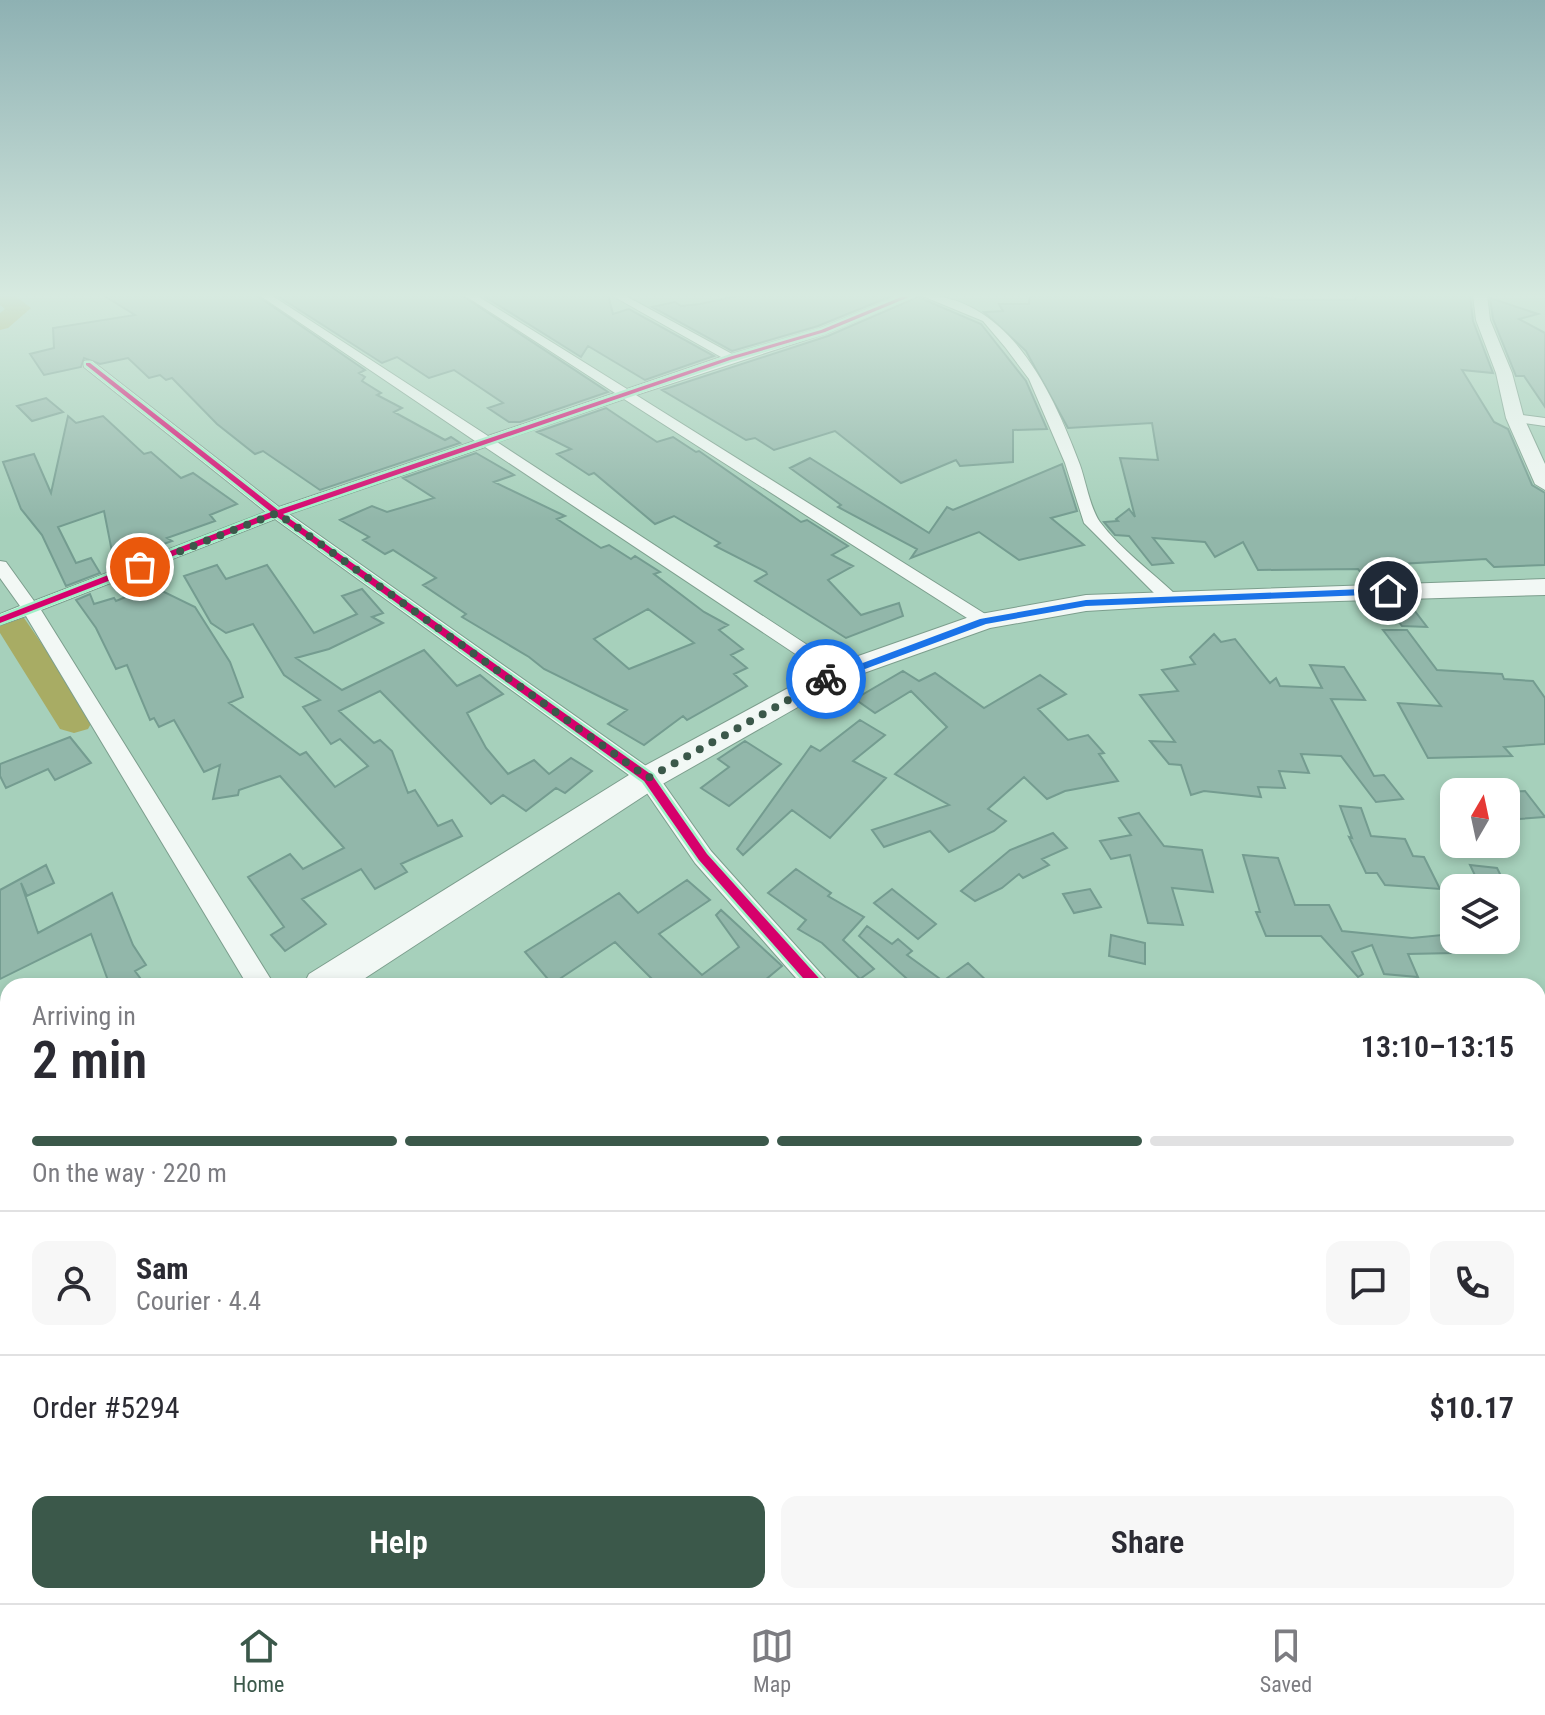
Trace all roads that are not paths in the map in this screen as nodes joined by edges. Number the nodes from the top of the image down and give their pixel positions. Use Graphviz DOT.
graph roads {
  1 [pos="95,370"];
  2 [pos="375,370"];
  3 [pos="590,370"];
  4 [pos="696,370"];
  5 [pos="1029,370"];
  6 [pos="1503,370"];
  7 [pos="627,393"];
  8 [pos="1515,418"];
  9 [pos="1545,422"];
  10 [pos="486,444"];
  11 [pos="1545,484"];
  12 [pos="277,513"];
  13 [pos="0,566"];
  14 [pos="1545,587"];
  15 [pos="1169,598"];
  16 [pos="31,609"];
  17 [pos="0,620"];
  18 [pos="984,621"];
  19 [pos="837,673"];
  20 [pos="648,778"];
  21 [pos="257,978"];
  22 [pos="335,978"];
  23 [pos="812,978"];
  1 -- 12 [label="street"];
  2 -- 10 [label="street"];
  3 -- 7 [label="street"];
  4 -- 7 [label="street"];
  5 -- 15 [label="street"];
  6 -- 8 [label="street"];
  7 -- 10 [label="street"];
  7 -- 18 [label="street"];
  8 -- 9 [label="street"];
  8 -- 11 [label="street"];
  10 -- 12 [label="street"];
  10 -- 19 [label="street"];
  12 -- 16 [label="street"];
  12 -- 20 [label="street"];
  13 -- 16 [label="street"];
  14 -- 15 [label="main road"];
  15 -- 18 [label="main road"];
  16 -- 17 [label="street"];
  16 -- 21 [label="street"];
  18 -- 19 [label="main road"];
  19 -- 20 [label="main road"];
  20 -- 22 [label="main road"];
  20 -- 23 [label="street"];
}
